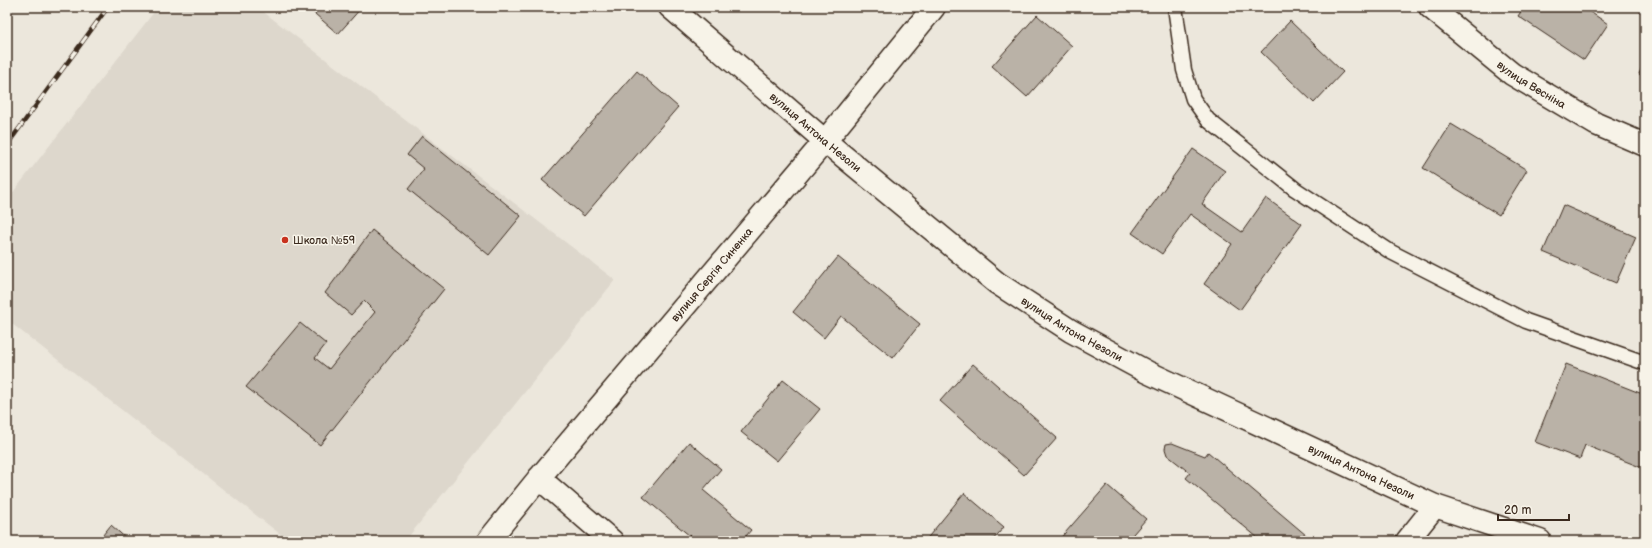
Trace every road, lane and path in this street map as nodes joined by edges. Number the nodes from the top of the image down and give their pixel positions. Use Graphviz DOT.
graph roads {
  1 [pos="670,7"];
  2 [pos="934,7"];
  3 [pos="1175,7"];
  4 [pos="1430,7"];
  5 [pos="825,140"];
  6 [pos="1645,145"];
  7 [pos="1645,363"];
  8 [pos="539,478"];
  9 [pos="1435,506"];
  10 [pos="488,541"];
  11 [pos="612,541"];
  12 [pos="1407,541"];
  13 [pos="1540,541"];
  1 -- 5 [label="street, вулиця Антона Незоли"];
  2 -- 5 [label="street, вулиця Сергія Синенка"];
  3 -- 7 [label="lane"];
  4 -- 6 [label="street, вулиця Весніна"];
  5 -- 8 [label="street, вулиця Сергія Синенка"];
  5 -- 9 [label="street, вулиця Антона Незоли"];
  8 -- 10 [label="street, вулиця Сергія Синенка"];
  8 -- 11 [label="street"];
  9 -- 12 [label="street"];
  9 -- 13 [label="street, вулиця Антона Незоли"];
}
